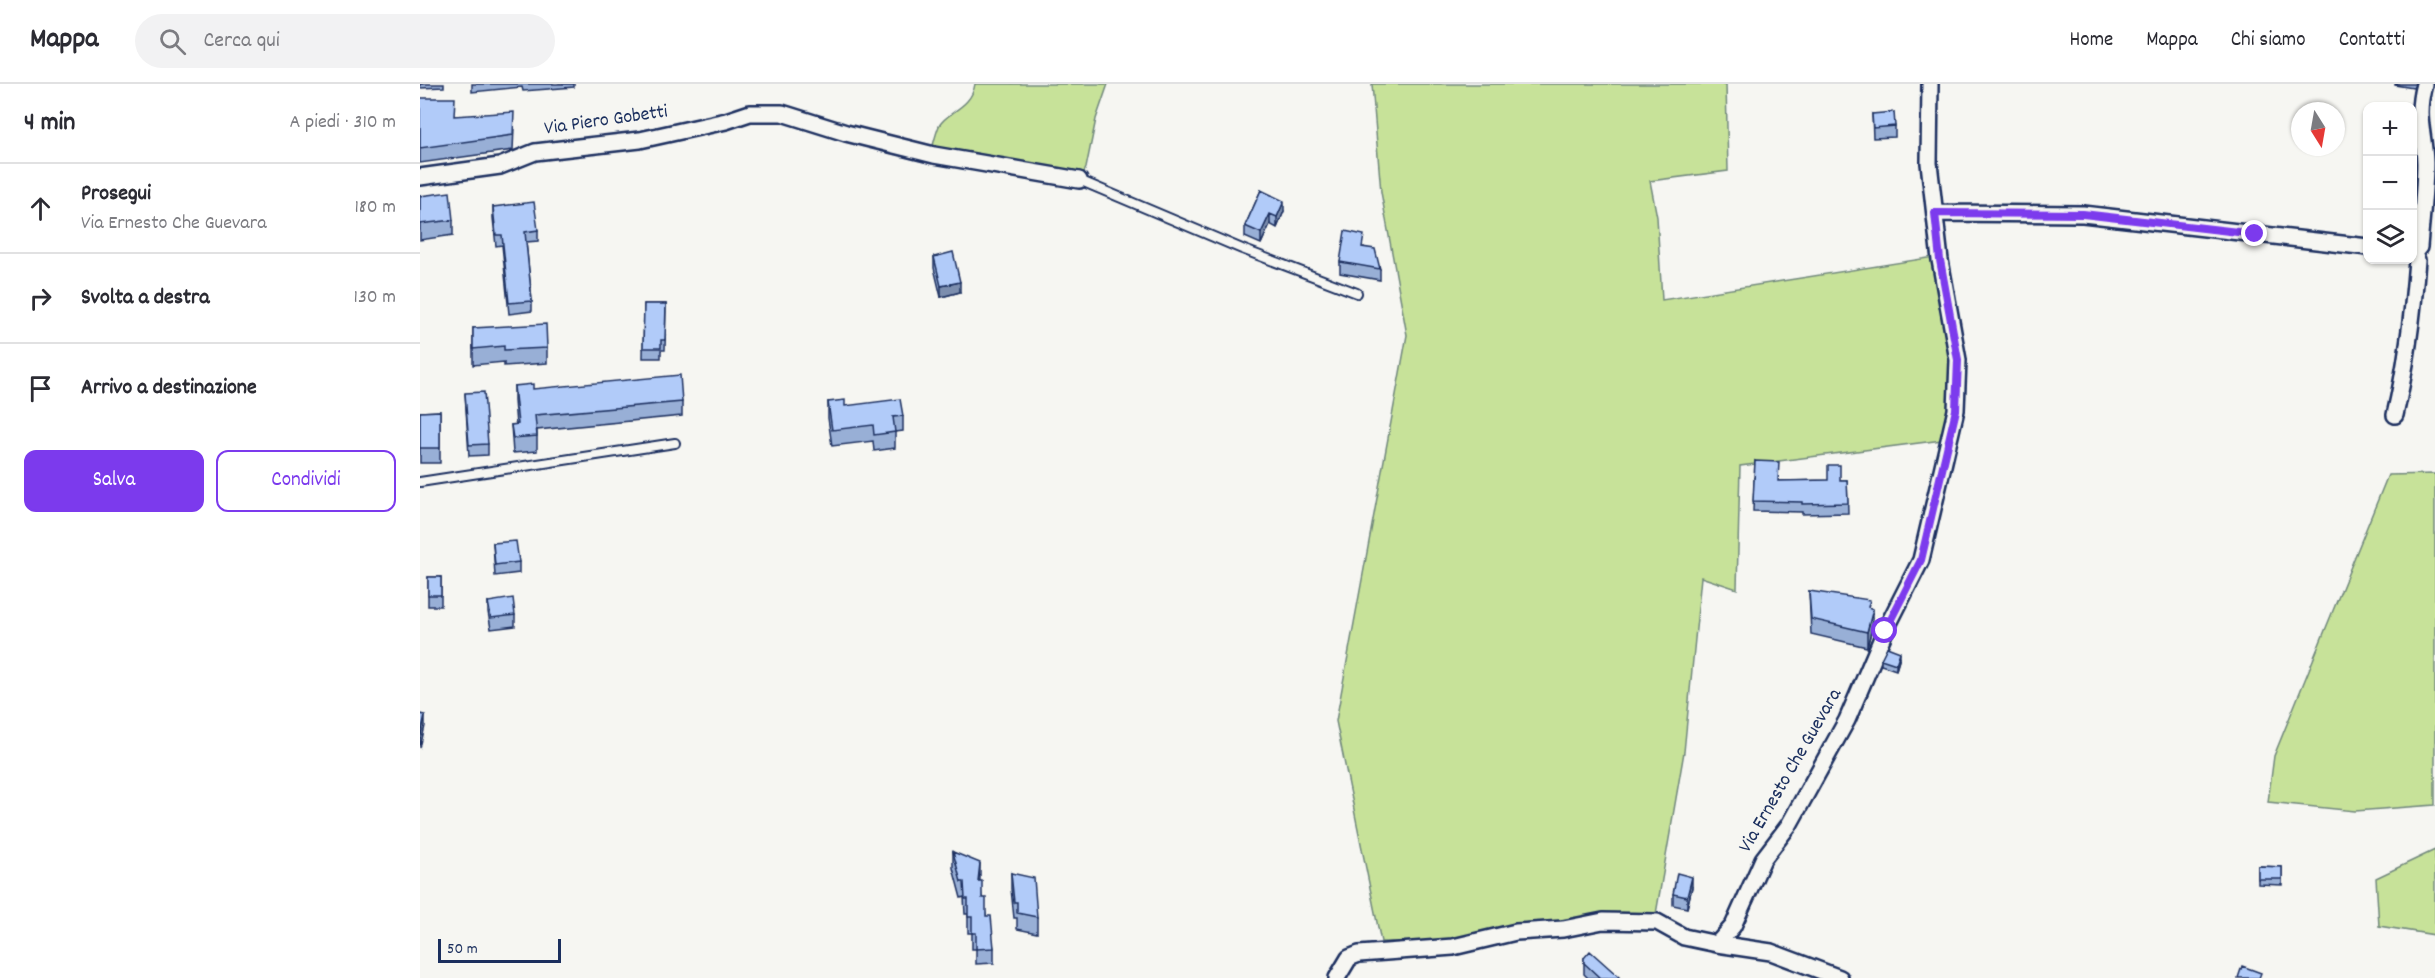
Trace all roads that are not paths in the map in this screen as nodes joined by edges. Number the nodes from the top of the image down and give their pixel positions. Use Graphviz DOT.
graph roads {
  1 [pos="1930,84"];
  2 [pos="2424,84"];
  3 [pos="420,177"];
  4 [pos="1079,180"];
  5 [pos="1935,213"];
  6 [pos="2363,247"];
  7 [pos="2417,249"];
  8 [pos="2417,264"];
  9 [pos="1357,293"];
  10 [pos="2395,415"];
  11 [pos="675,443"];
  12 [pos="420,482"];
  13 [pos="1718,944"];
  14 [pos="1337,978"];
  15 [pos="1840,978"];
  1 -- 5 [label="street, Via Ernesto Che Guevara"];
  2 -- 7 [label="street"];
  3 -- 4 [label="street, Via Piero Gobetti"];
  4 -- 9 [label="lane"];
  5 -- 6 [label="street"];
  5 -- 13 [label="street, Via Ernesto Che Guevara"];
  8 -- 10 [label="street"];
  11 -- 12 [label="lane"];
  13 -- 14 [label="street"];
  13 -- 15 [label="street"];
}
